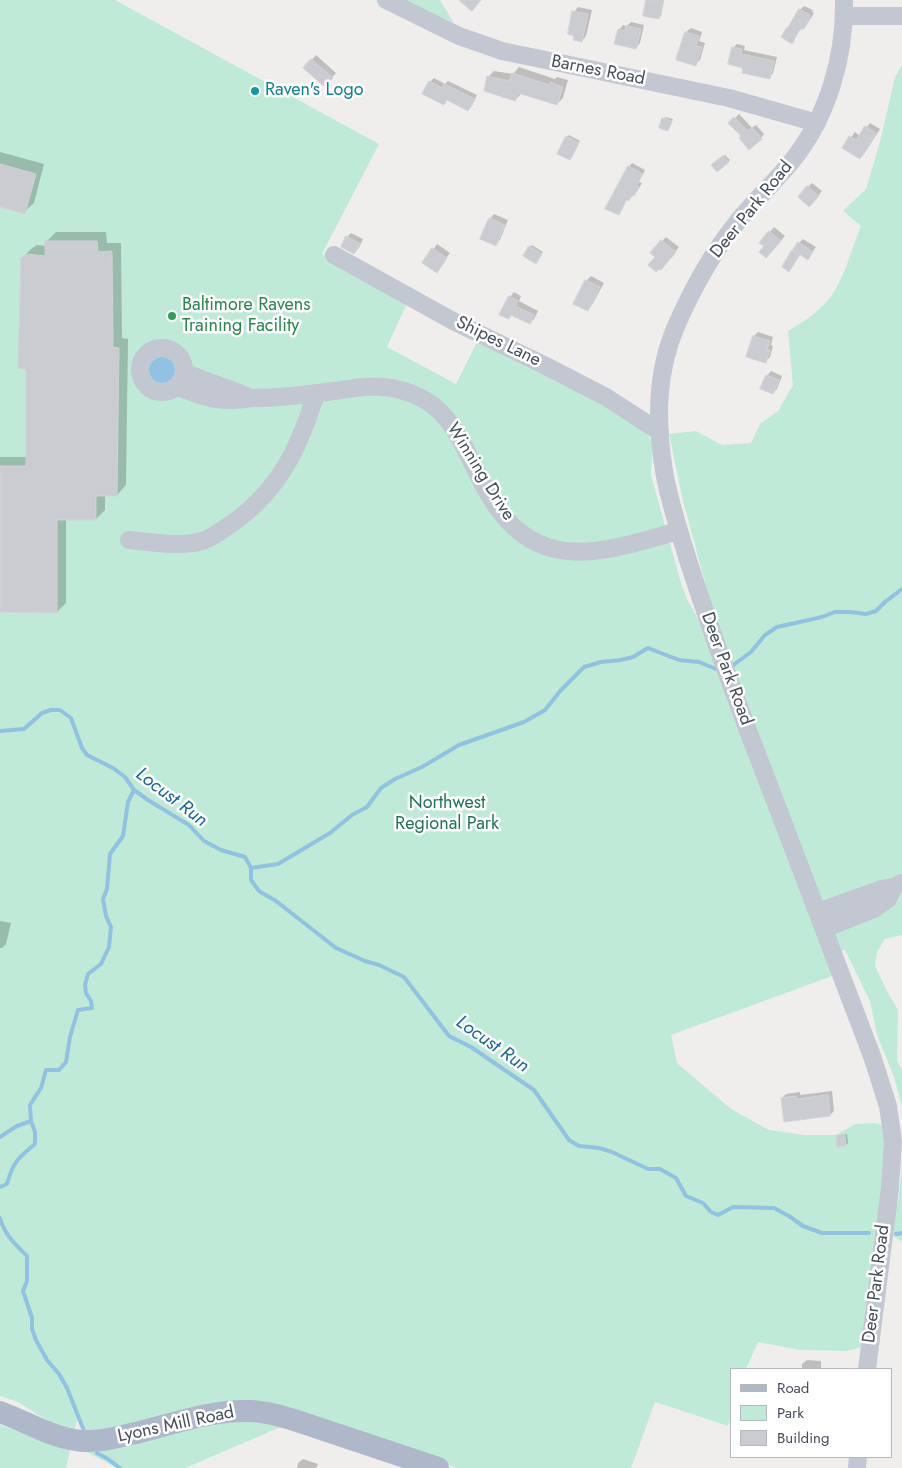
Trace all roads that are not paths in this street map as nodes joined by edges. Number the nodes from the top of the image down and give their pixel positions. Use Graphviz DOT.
graph roads {
  1 [pos="386,0"];
  2 [pos="844,8"];
  3 [pos="902,16"];
  4 [pos="817,123"];
  5 [pos="334,255"];
  6 [pos="181,379"];
  7 [pos="316,393"];
  8 [pos="660,432"];
  9 [pos="679,531"];
  10 [pos="129,540"];
  11 [pos="898,885"];
  12 [pos="818,912"];
  13 [pos="824,929"];
  14 [pos="867,1368"];
  15 [pos="0,1412"];
  16 [pos="438,1468"];
  1 -- 4 [label="street, Barnes Road"];
  2 -- 3 [label="street"];
  2 -- 4 [label="street, Deer Park Road"];
  4 -- 8 [label="street, Deer Park Road"];
  5 -- 8 [label="street, Shipes Lane"];
  6 -- 7 [label="street, Winning Drive"];
  7 -- 9 [label="street, Winning Drive"];
  7 -- 10 [label="street"];
  8 -- 9 [label="street, Deer Park Road"];
  9 -- 12 [label="street, Deer Park Road"];
  11 -- 12 [label="street"];
  11 -- 13 [label="street"];
  12 -- 13 [label="street, Deer Park Road"];
  13 -- 14 [label="street, Deer Park Road"];
  15 -- 16 [label="main road, Lyons Mill Road"];
}
